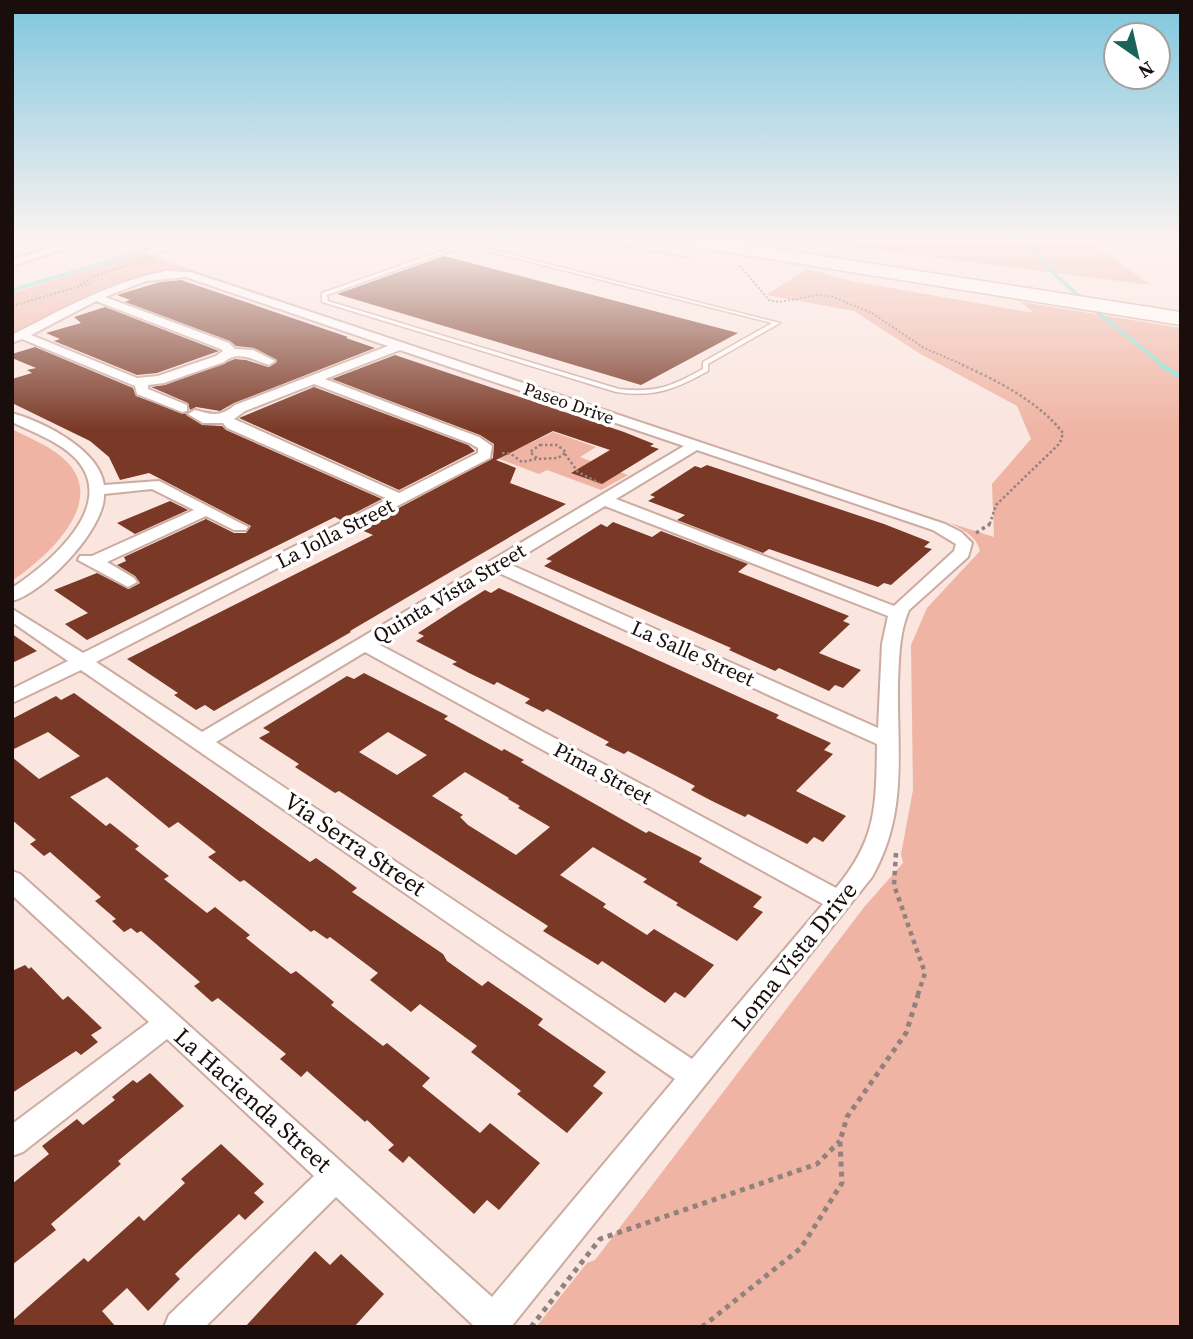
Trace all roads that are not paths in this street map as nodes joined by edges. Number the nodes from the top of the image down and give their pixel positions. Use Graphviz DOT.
graph roads {
  1 [pos="78,304"];
  2 [pos="116,304"];
  3 [pos="276,304"];
  4 [pos="333,304"];
  5 [pos="703,304"];
  6 [pos="1099,304"];
  7 [pos="1181,319"];
  8 [pos="17,337"];
  9 [pos="398,346"];
  10 [pos="229,353"];
  11 [pos="269,361"];
  12 [pos="313,379"];
  13 [pos="141,382"];
  14 [pos="12,417"];
  15 [pos="226,419"];
  16 [pos="695,445"];
  17 [pos="96,490"];
  18 [pos="608,493"];
  19 [pos="401,499"];
  20 [pos="206,510"];
  21 [pos="240,527"];
  22 [pos="62,557"];
  23 [pos="94,561"];
  24 [pos="496,565"];
  25 [pos="128,582"];
  26 [pos="12,596"];
  27 [pos="896,613"];
  28 [pos="12,614"];
  29 [pos="365,644"];
  30 [pos="83,661"];
  31 [pos="12,697"];
  32 [pos="203,741"];
  33 [pos="889,741"];
  34 [pos="12,880"];
  35 [pos="841,902"];
  36 [pos="168,1023"];
  37 [pos="695,1077"];
  38 [pos="12,1142"];
  39 [pos="337,1175"];
  40 [pos="491,1324"];
  41 [pos="181,1327"];
  1 -- 8 [label="street"];
  2 -- 10 [label="street"];
  3 -- 9 [label="street, Paseo Drive"];
  4 -- 5 [label="lane"];
  6 -- 7 [label="highway"];
  8 -- 13 [label="street"];
  9 -- 12 [label="street"];
  9 -- 16 [label="street, Paseo Drive"];
  10 -- 11 [label="street"];
  10 -- 13 [label="street"];
  12 -- 15 [label="street"];
  12 -- 19 [label="street, La Jolla Street"];
  13 -- 15 [label="street"];
  14 -- 17 [label="street"];
  15 -- 19 [label="street"];
  16 -- 18 [label="street, Quinta Vista Street"];
  16 -- 27 [label="street, Paseo Drive"];
  17 -- 20 [label="street"];
  17 -- 22 [label="street"];
  18 -- 24 [label="street, Quinta Vista Street"];
  18 -- 27 [label="street"];
  19 -- 30 [label="street, La Jolla Street"];
  20 -- 21 [label="street"];
  20 -- 23 [label="street"];
  22 -- 23 [label="street"];
  22 -- 26 [label="street"];
  23 -- 25 [label="street"];
  24 -- 29 [label="street, Quinta Vista Street"];
  24 -- 33 [label="street, La Salle Street"];
  27 -- 33 [label="street, Loma Vista Drive"];
  28 -- 30 [label="street, Via Serra Street"];
  29 -- 32 [label="street, Quinta Vista Street"];
  29 -- 35 [label="street, Pima Street"];
  30 -- 31 [label="street, La Jolla Street"];
  30 -- 32 [label="street, Via Serra Street"];
  32 -- 37 [label="street, Via Serra Street"];
  33 -- 35 [label="street, Loma Vista Drive"];
  34 -- 36 [label="street, La Hacienda Street"];
  35 -- 37 [label="street, Loma Vista Drive"];
  36 -- 38 [label="street"];
  36 -- 39 [label="street, La Hacienda Street"];
  37 -- 40 [label="street, Loma Vista Drive"];
  39 -- 40 [label="street, La Hacienda Street"];
  39 -- 41 [label="street"];
}
